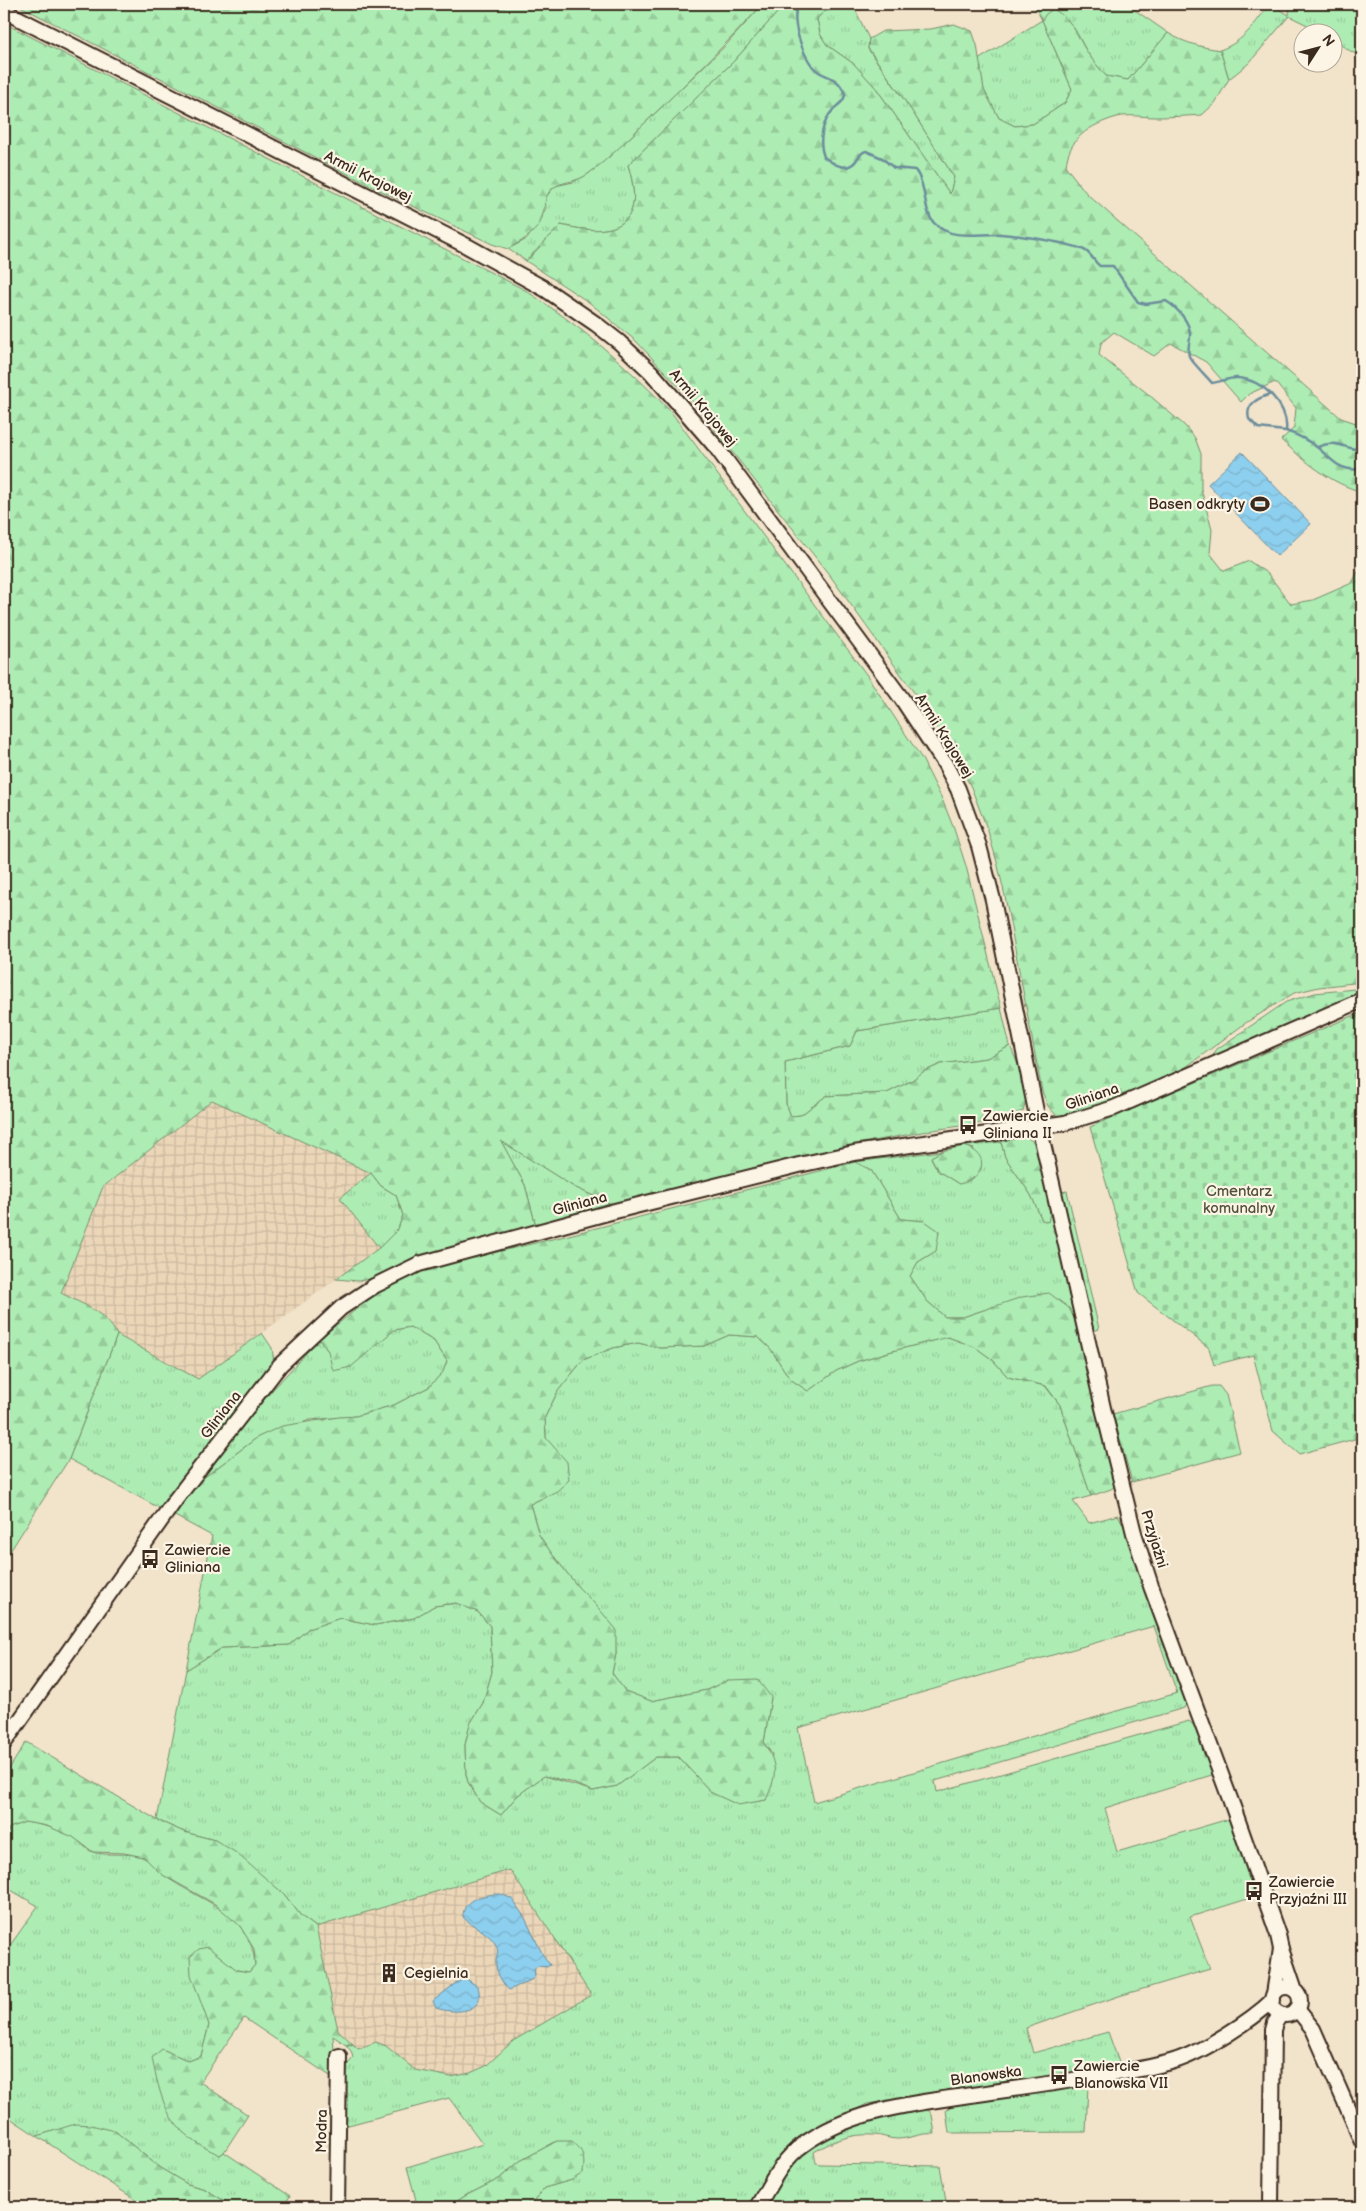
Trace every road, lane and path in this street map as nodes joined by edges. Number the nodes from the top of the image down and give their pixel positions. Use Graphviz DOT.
graph roads {
  1 [pos="4,10"];
  2 [pos="1362,1000"];
  3 [pos="1039,1126"];
  4 [pos="4,1743"];
  5 [pos="1281,1949"];
  6 [pos="1295,1990"];
  7 [pos="1274,1997"];
  8 [pos="1297,2009"];
  9 [pos="1278,2019"];
  10 [pos="1248,2021"];
  11 [pos="339,2056"];
  12 [pos="1362,2140"];
  13 [pos="337,2207"];
  14 [pos="757,2207"];
  15 [pos="1271,2207"];
  1 -- 3 [label="street, Armii Krajowej"];
  2 -- 3 [label="street, Gliniana"];
  3 -- 4 [label="street, Gliniana"];
  3 -- 5 [label="street, Przyjaźni"];
  5 -- 6 [label="street, Przyjaźni"];
  5 -- 7 [label="street, Przyjaźni"];
  6 -- 7 [label="street"];
  6 -- 8 [label="street"];
  7 -- 9 [label="street"];
  7 -- 10 [label="street, Blanowska"];
  8 -- 9 [label="street"];
  8 -- 12 [label="street"];
  9 -- 10 [label="street"];
  9 -- 15 [label="street"];
  10 -- 14 [label="street, Blanowska"];
  11 -- 13 [label="street, Modra"];
}
